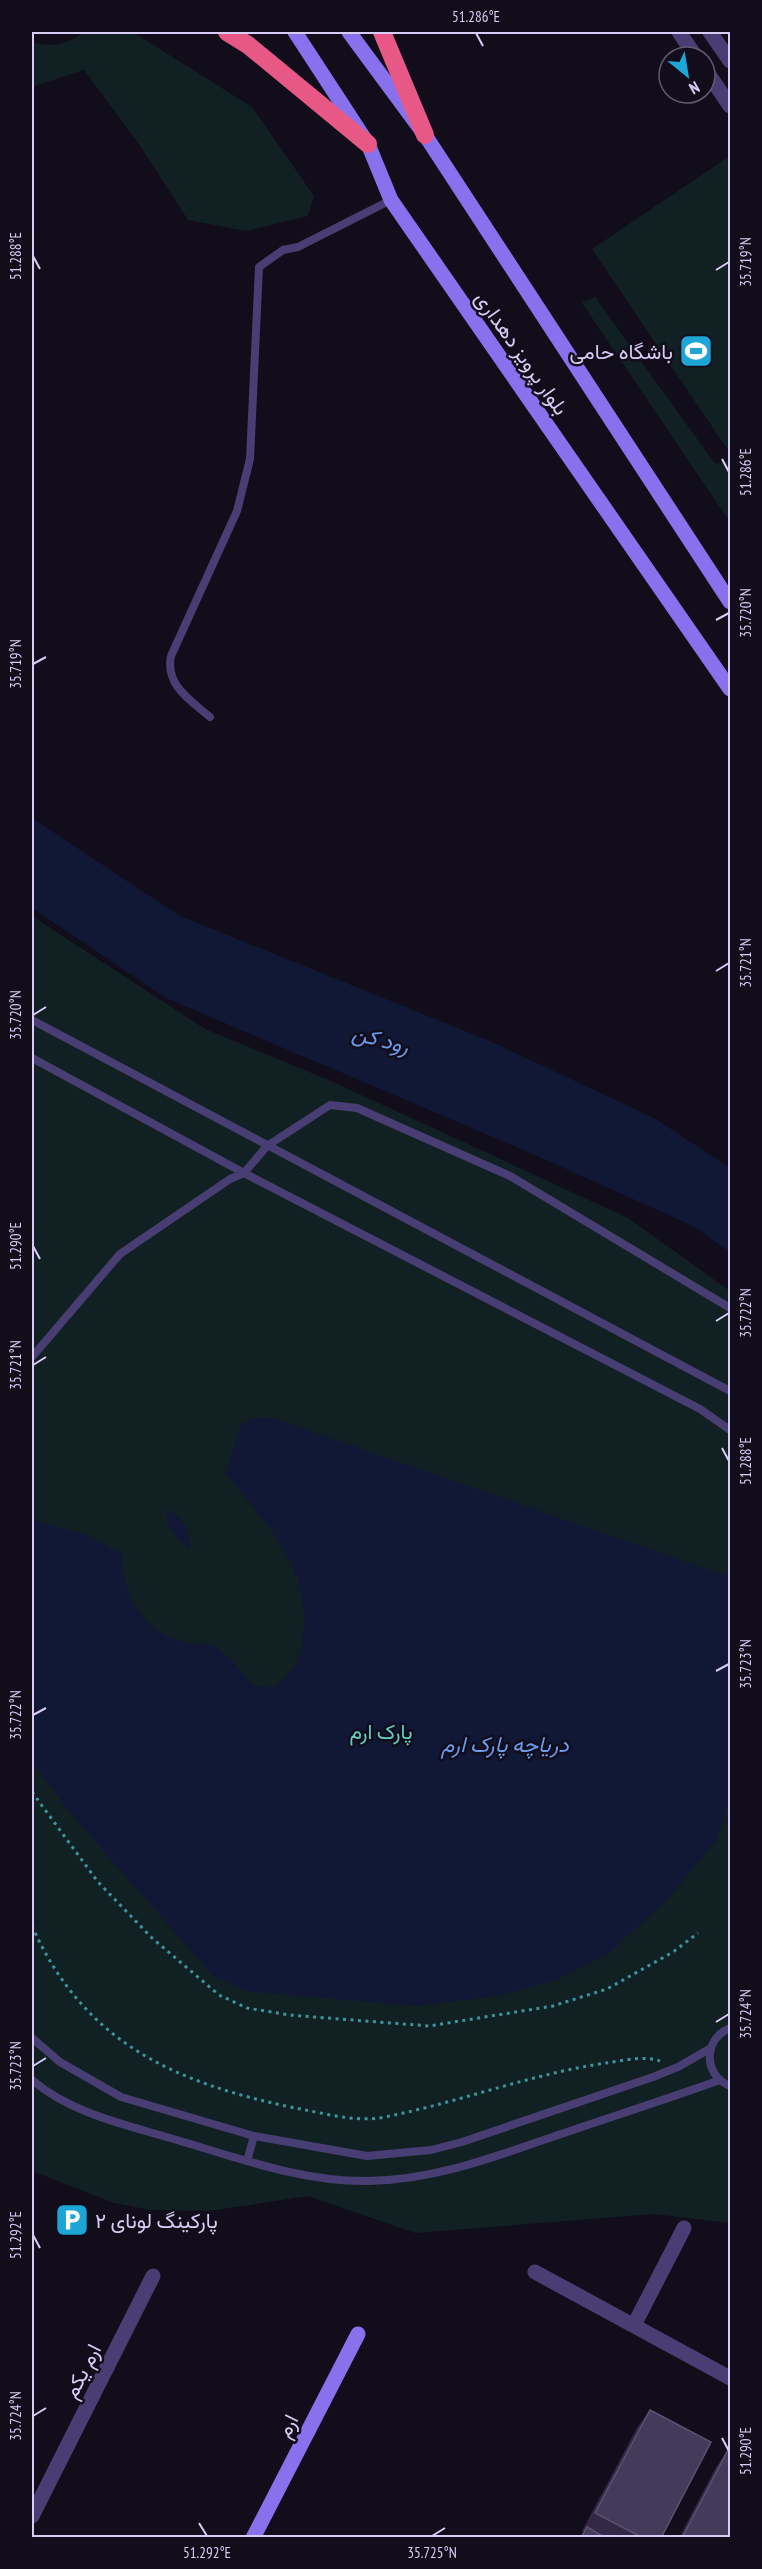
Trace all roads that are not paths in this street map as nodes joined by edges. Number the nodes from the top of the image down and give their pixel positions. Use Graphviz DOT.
graph roads {
  1 [pos="227,32"];
  2 [pos="295,32"];
  3 [pos="349,32"];
  4 [pos="382,32"];
  5 [pos="679,32"];
  6 [pos="710,32"];
  7 [pos="688,45"];
  8 [pos="730,61"];
  9 [pos="717,87"];
  10 [pos="730,106"];
  11 [pos="425,135"];
  12 [pos="368,144"];
  13 [pos="391,200"];
  14 [pos="716,582"];
  15 [pos="730,592"];
  16 [pos="730,602"];
  17 [pos="730,689"];
  18 [pos="210,717"];
  19 [pos="32,1020"];
  20 [pos="32,1058"];
  21 [pos="267,1146"];
  22 [pos="244,1173"];
  23 [pos="730,1308"];
  24 [pos="32,1357"];
  25 [pos="730,1391"];
  26 [pos="730,1430"];
  27 [pos="730,2028"];
  28 [pos="32,2038"];
  29 [pos="711,2048"];
  30 [pos="32,2080"];
  31 [pos="720,2080"];
  32 [pos="730,2086"];
  33 [pos="254,2136"];
  34 [pos="247,2161"];
  35 [pos="684,2228"];
  36 [pos="535,2272"];
  37 [pos="153,2277"];
  38 [pos="633,2325"];
  39 [pos="358,2334"];
  40 [pos="730,2378"];
  41 [pos="32,2516"];
  42 [pos="253,2538"];
  1 -- 12 [label="highway"];
  2 -- 12 [label="main road, بلوار پرویز دهداری"];
  3 -- 11 [label="main road, بلوار پرویز دهداری"];
  4 -- 11 [label="highway"];
  5 -- 7 [label="street"];
  6 -- 8 [label="street"];
  9 -- 10 [label="street"];
  11 -- 14 [label="main road, بلوار پرویز دهداری"];
  12 -- 13 [label="main road, بلوار پرویز دهداری"];
  13 -- 17 [label="main road, بلوار پرویز دهداری"];
  13 -- 18 [label="lane"];
  14 -- 15 [label="street"];
  14 -- 16 [label="main road, بلوار پرویز دهداری"];
  19 -- 21 [label="lane"];
  20 -- 22 [label="lane"];
  21 -- 22 [label="lane"];
  21 -- 23 [label="lane"];
  21 -- 25 [label="lane"];
  22 -- 24 [label="lane"];
  22 -- 26 [label="lane"];
  27 -- 29 [label="lane"];
  28 -- 33 [label="lane"];
  29 -- 31 [label="lane"];
  29 -- 33 [label="lane"];
  30 -- 34 [label="lane"];
  31 -- 32 [label="lane"];
  31 -- 34 [label="lane"];
  33 -- 34 [label="lane"];
  35 -- 38 [label="street"];
  36 -- 38 [label="street"];
  37 -- 41 [label="street, ارم یکم"];
  38 -- 40 [label="street"];
  39 -- 42 [label="main road, ارم"];
}
